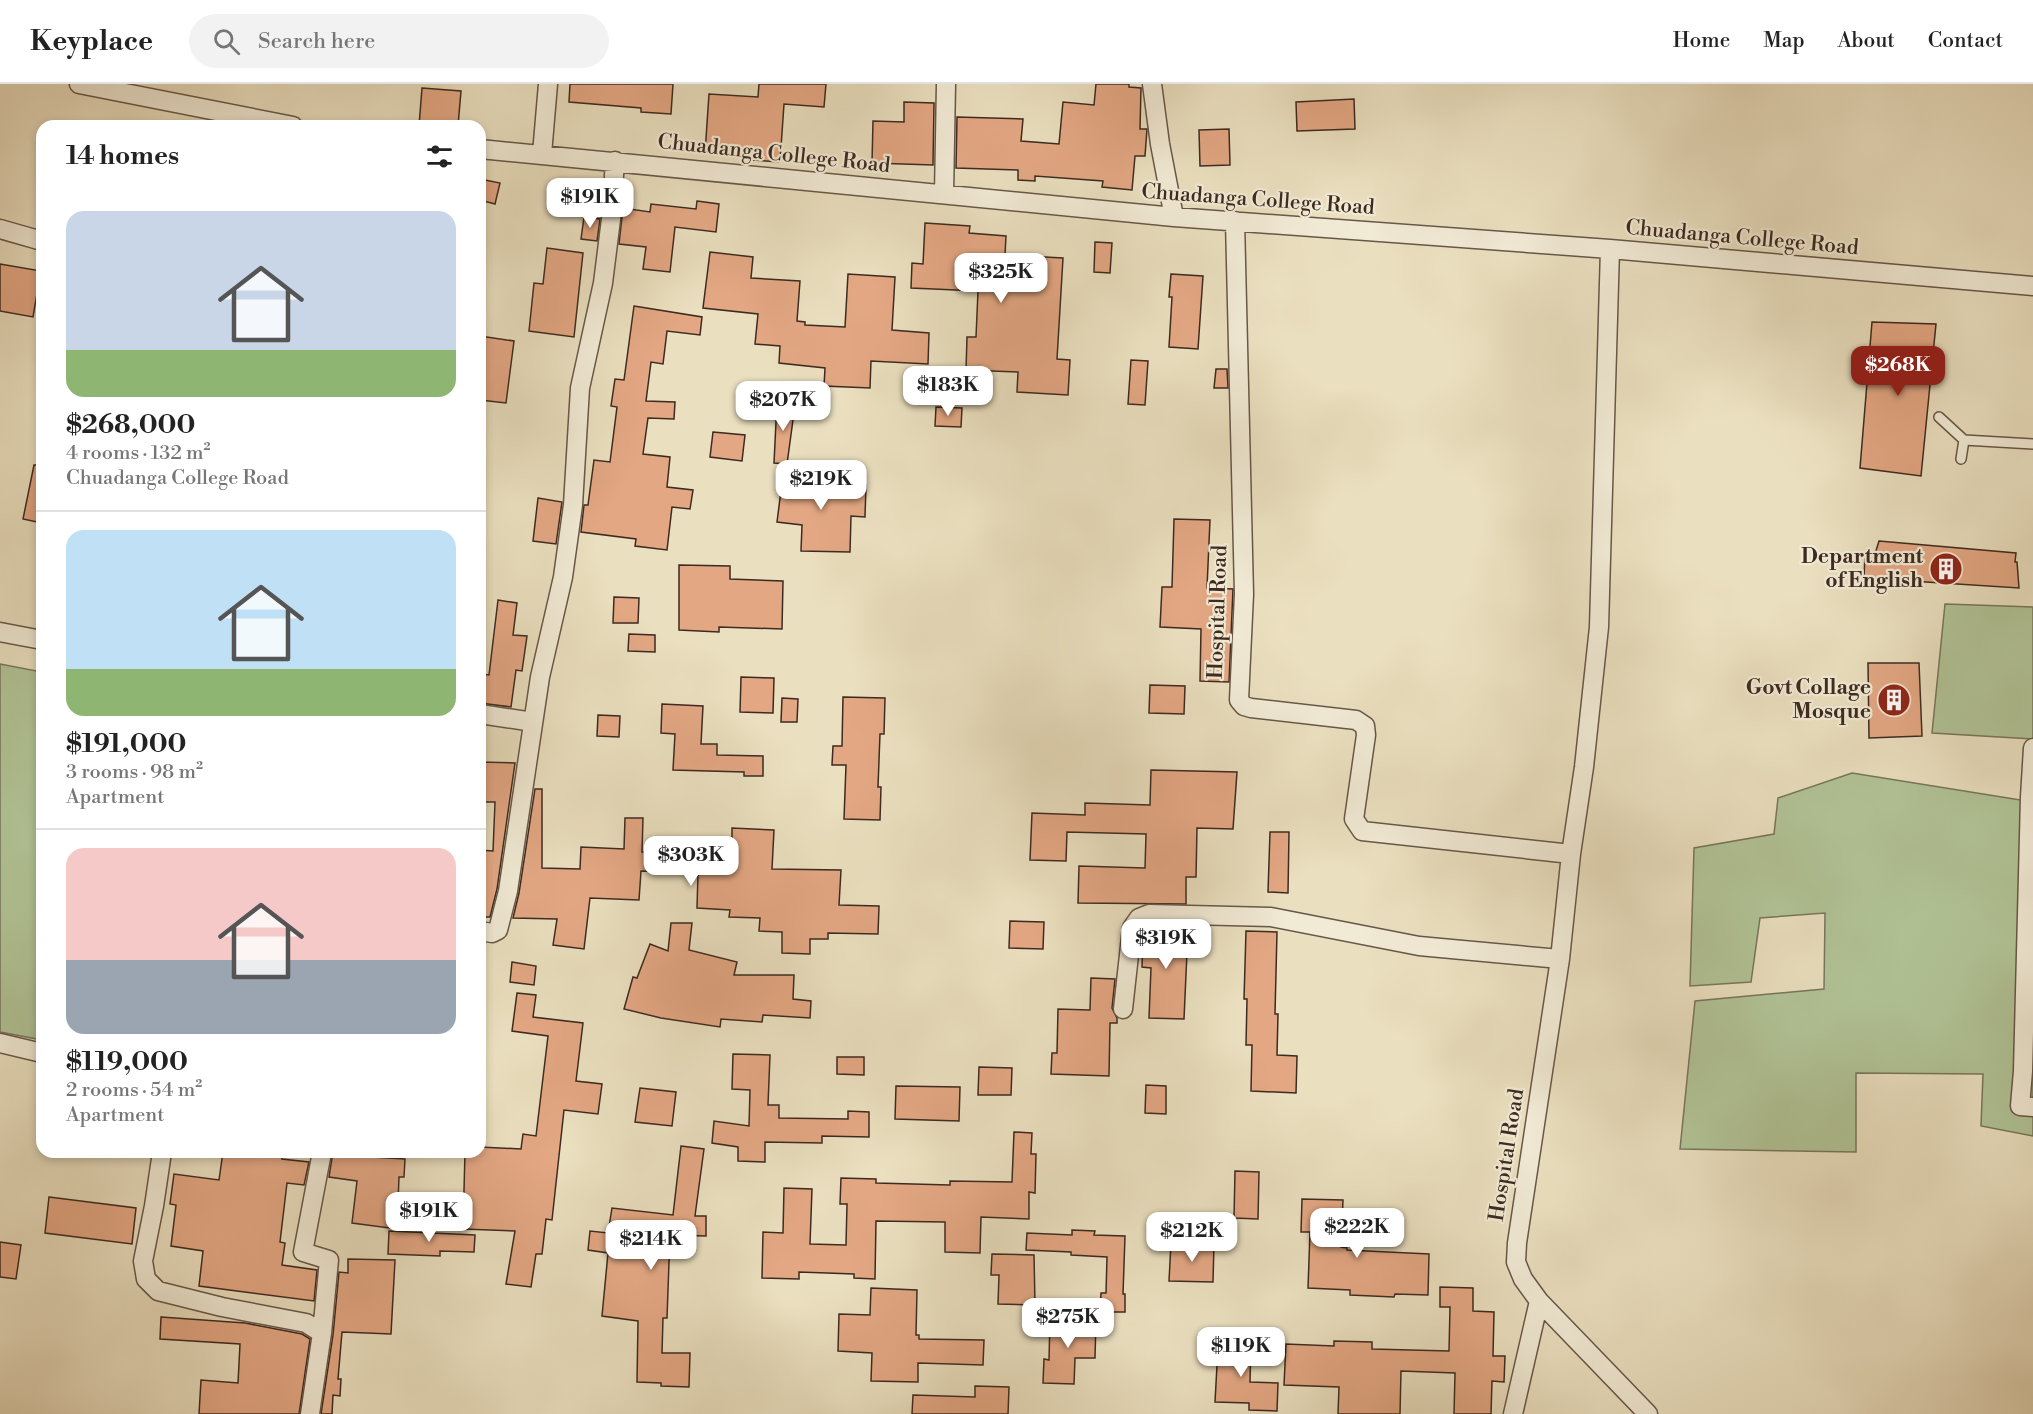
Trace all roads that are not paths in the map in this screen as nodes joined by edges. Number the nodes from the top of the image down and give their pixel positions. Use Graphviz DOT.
graph roads {
  1 [pos="79,84"];
  2 [pos="548,84"];
  3 [pos="946,84"];
  4 [pos="1152,84"];
  5 [pos="262,120"];
  6 [pos="486,149"];
  7 [pos="542,154"];
  8 [pos="615,161"];
  9 [pos="944,194"];
  10 [pos="1174,217"];
  11 [pos="1235,221"];
  12 [pos="0,229"];
  13 [pos="36,239"];
  14 [pos="1610,249"];
  15 [pos="2033,286"];
  16 [pos="1939,417"];
  17 [pos="1964,440"];
  18 [pos="2033,444"];
  19 [pos="1961,459"];
  20 [pos="0,632"];
  21 [pos="36,639"];
  22 [pos="486,715"];
  23 [pos="533,723"];
  24 [pos="2033,748"];
  25 [pos="1571,854"];
  26 [pos="486,932"];
  27 [pos="1560,958"];
  28 [pos="1123,1009"];
  29 [pos="0,1043"];
  30 [pos="36,1052"];
  31 [pos="2033,1107"];
  32 [pos="161,1158"];
  33 [pos="321,1158"];
  34 [pos="1539,1301"];
  35 [pos="322,1333"];
  36 [pos="309,1414"];
  37 [pos="1512,1414"];
  38 [pos="1648,1414"];
  1 -- 5 [label="street"];
  2 -- 7 [label="street"];
  3 -- 9 [label="street"];
  4 -- 10 [label="street"];
  6 -- 7 [label="street, Chuadanga College Road"];
  7 -- 8 [label="street, Chuadanga College Road"];
  8 -- 9 [label="street, Chuadanga College Road"];
  8 -- 23 [label="street"];
  9 -- 10 [label="street, Chuadanga College Road"];
  10 -- 11 [label="street, Chuadanga College Road"];
  11 -- 14 [label="street, Chuadanga College Road"];
  11 -- 25 [label="street, Hospital Road"];
  12 -- 13 [label="street"];
  14 -- 15 [label="street, Chuadanga College Road"];
  14 -- 25 [label="street, Hospital Road"];
  16 -- 17 [label="lane"];
  17 -- 18 [label="lane"];
  17 -- 19 [label="lane"];
  20 -- 21 [label="street"];
  22 -- 23 [label="street"];
  23 -- 26 [label="street"];
  24 -- 31 [label="street"];
  25 -- 27 [label="street, Hospital Road"];
  27 -- 28 [label="street"];
  27 -- 34 [label="street, Hospital Road"];
  29 -- 30 [label="street"];
  32 -- 35 [label="street"];
  33 -- 35 [label="street"];
  34 -- 37 [label="street"];
  34 -- 38 [label="street, Hospital Road"];
  35 -- 36 [label="street"];
}
